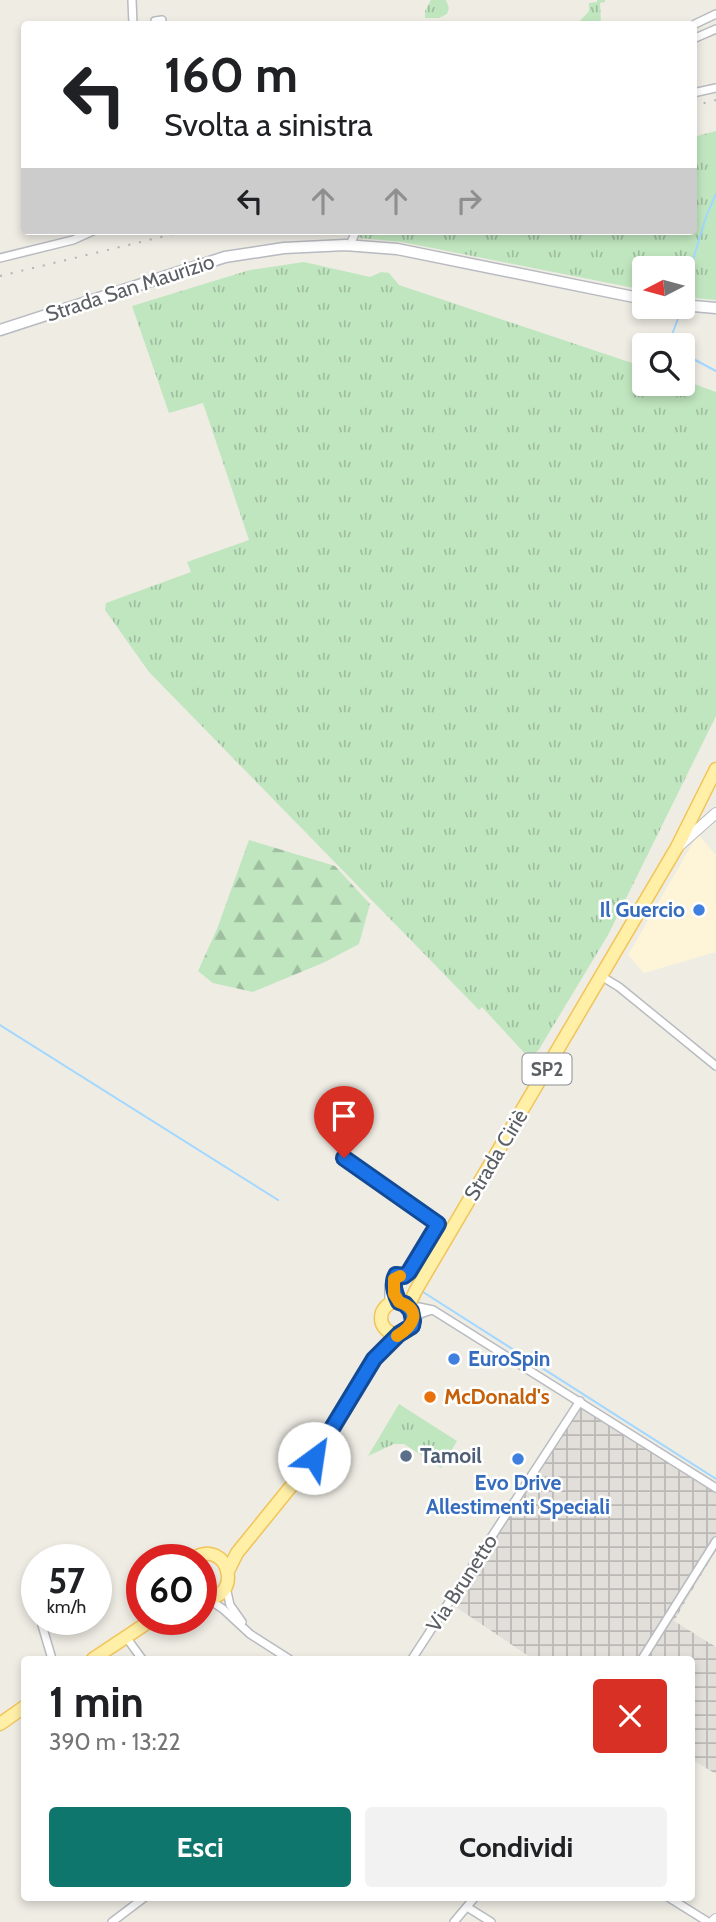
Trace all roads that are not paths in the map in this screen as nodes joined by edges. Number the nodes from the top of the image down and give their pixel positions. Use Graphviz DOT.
graph roads {
  1 [pos="132,0"];
  2 [pos="716,14"];
  3 [pos="134,21"];
  4 [pos="697,23"];
  5 [pos="716,29"];
  6 [pos="697,37"];
  7 [pos="716,88"];
  8 [pos="697,92"];
  9 [pos="85,235"];
  10 [pos="354,235"];
  11 [pos="350,246"];
  12 [pos="0,258"];
  13 [pos="632,297"];
  14 [pos="695,306"];
  15 [pos="716,308"];
  16 [pos="0,330"];
  17 [pos="716,769"];
  18 [pos="716,813"];
  19 [pos="677,847"];
  20 [pos="601,976"];
  21 [pos="716,1066"];
  22 [pos="344,1158"];
  23 [pos="402,1305"];
  24 [pos="433,1310"];
  25 [pos="383,1324"];
  26 [pos="412,1326"];
  27 [pos="399,1334"];
  28 [pos="374,1359"];
  29 [pos="580,1401"];
  30 [pos="716,1488"];
  31 [pos="264,1520"];
  32 [pos="716,1541"];
  33 [pos="217,1554"];
  34 [pos="217,1557"];
  35 [pos="228,1571"];
  36 [pos="226,1587"];
  37 [pos="217,1594"];
  38 [pos="217,1606"];
  39 [pos="250,1634"];
  40 [pos="45,1635"];
  41 [pos="127,1635"];
  42 [pos="129,1635"];
  43 [pos="51,1656"];
  44 [pos="97,1656"];
  45 [pos="140,1656"];
  46 [pos="284,1656"];
  47 [pos="414,1656"];
  48 [pos="644,1656"];
  49 [pos="21,1709"];
  50 [pos="0,1724"];
  51 [pos="140,1901"];
  52 [pos="472,1901"];
  53 [pos="675,1901"];
  54 [pos="467,1907"];
  55 [pos="712,1921"];
  56 [pos="112,1922"];
  57 [pos="454,1922"];
  58 [pos="491,1922"];
  1 -- 3 [label="street"];
  2 -- 4 [label="street"];
  5 -- 6 [label="street"];
  7 -- 8 [label="street"];
  9 -- 12 [label="street"];
  10 -- 11 [label="street"];
  11 -- 13 [label="main road, Strada San Maurizio"];
  11 -- 16 [label="main road, Strada San Maurizio"];
  14 -- 15 [label="main road"];
  17 -- 19 [label="main road, SP2"];
  18 -- 19 [label="street, Strada Ciriè"];
  19 -- 20 [label="main road, Strada Ciriè / SP2"];
  20 -- 21 [label="street"];
  20 -- 23 [label="main road, Strada Ciriè / SP2"];
  22 -- 23 [label="street"];
  23 -- 24 [label="street"];
  23 -- 25 [label="main road"];
  23 -- 26 [label="main road"];
  24 -- 26 [label="street"];
  24 -- 29 [label="street"];
  25 -- 27 [label="main road"];
  25 -- 28 [label="main road"];
  26 -- 27 [label="main road"];
  27 -- 28 [label="main road"];
  28 -- 31 [label="main road"];
  29 -- 30 [label="street"];
  29 -- 47 [label="street, Via Brunetto"];
  31 -- 33 [label="main road"];
  31 -- 35 [label="main road"];
  32 -- 48 [label="street"];
  34 -- 35 [label="main road"];
  35 -- 36 [label="main road"];
  36 -- 37 [label="main road"];
  36 -- 39 [label="street"];
  38 -- 39 [label="street"];
  39 -- 46 [label="street"];
  40 -- 43 [label="street"];
  41 -- 44 [label="main road"];
  42 -- 45 [label="street"];
  49 -- 50 [label="main road"];
  51 -- 56 [label="street"];
  52 -- 54 [label="street"];
  53 -- 55 [label="street"];
  54 -- 57 [label="street"];
  54 -- 58 [label="street"];
}
